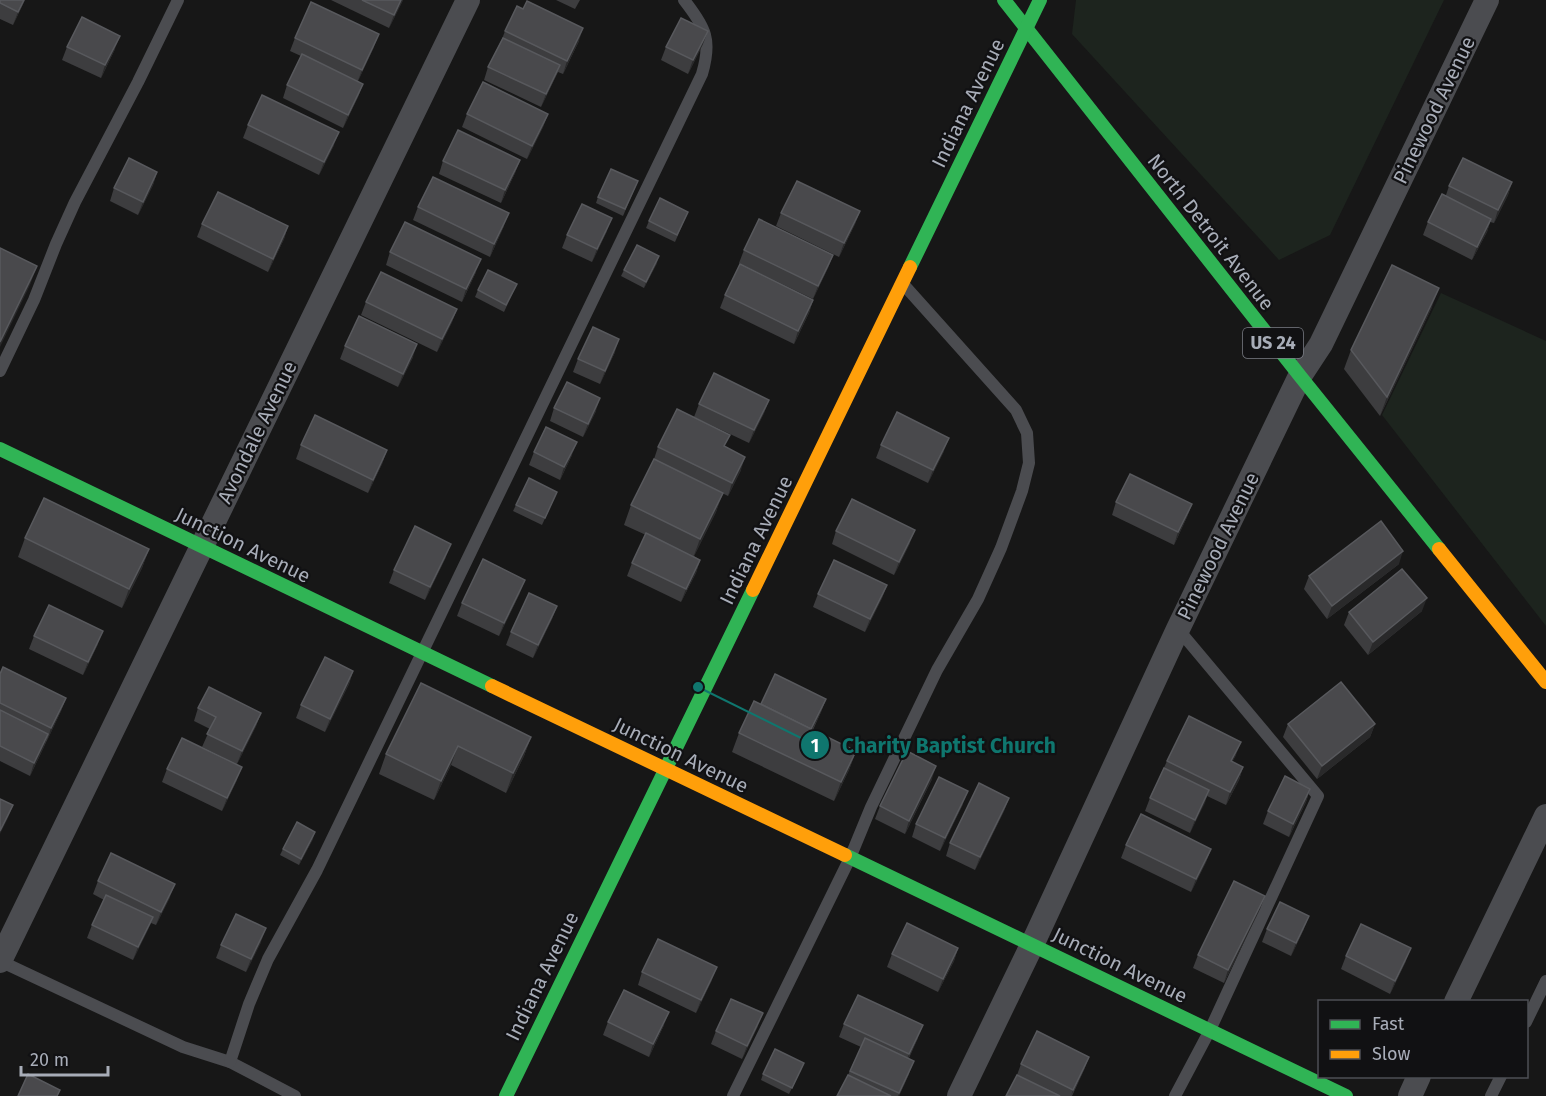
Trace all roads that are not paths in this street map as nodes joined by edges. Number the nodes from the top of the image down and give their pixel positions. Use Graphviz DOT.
graph roads {
  1 [pos="178,0"];
  2 [pos="468,0"];
  3 [pos="684,0"];
  4 [pos="1004,0"];
  5 [pos="1040,0"];
  6 [pos="1487,0"];
  7 [pos="1026,28"];
  8 [pos="902,283"];
  9 [pos="0,371"];
  10 [pos="1300,376"];
  11 [pos="0,449"];
  12 [pos="201,546"];
  13 [pos="1178,629"];
  14 [pos="421,652"];
  15 [pos="1546,682"];
  16 [pos="666,769"];
  17 [pos="1546,816"];
  18 [pos="850,858"];
  19 [pos="1032,945"];
  20 [pos="0,961"];
  21 [pos="1546,981"];
  22 [pos="1457,1000"];
  23 [pos="1528,1020"];
  24 [pos="1210,1030"];
  25 [pos="231,1062"];
  26 [pos="1419,1078"];
  27 [pos="1500,1078"];
  28 [pos="295,1096"];
  29 [pos="506,1096"];
  30 [pos="733,1096"];
  31 [pos="959,1096"];
  32 [pos="1175,1096"];
  33 [pos="1346,1096"];
  34 [pos="1410,1096"];
  35 [pos="1491,1096"];
  1 -- 9 [label="lane"];
  2 -- 12 [label="street, Avondale Avenue"];
  3 -- 14 [label="lane"];
  4 -- 7 [label="street, North Detroit Avenue / US 24"];
  5 -- 7 [label="street, Indiana Avenue"];
  6 -- 10 [label="street, Pinewood Avenue"];
  7 -- 8 [label="street, Indiana Avenue"];
  7 -- 10 [label="street, North Detroit Avenue / US 24"];
  8 -- 16 [label="street, Indiana Avenue"];
  8 -- 18 [label="lane"];
  10 -- 13 [label="street, Pinewood Avenue"];
  10 -- 15 [label="street, North Detroit Avenue / US 24"];
  11 -- 12 [label="street, Junction Avenue"];
  12 -- 14 [label="street, Junction Avenue"];
  12 -- 20 [label="street, Avondale Avenue"];
  13 -- 19 [label="street, Pinewood Avenue"];
  13 -- 24 [label="lane"];
  14 -- 16 [label="street, Junction Avenue"];
  14 -- 25 [label="lane"];
  16 -- 18 [label="street, Junction Avenue"];
  16 -- 29 [label="street, Indiana Avenue"];
  17 -- 22 [label="street"];
  18 -- 19 [label="street, Junction Avenue"];
  18 -- 30 [label="lane"];
  19 -- 24 [label="street, Junction Avenue"];
  19 -- 31 [label="street, Pinewood Avenue"];
  20 -- 25 [label="lane"];
  21 -- 23 [label="lane"];
  24 -- 32 [label="lane"];
  24 -- 33 [label="street, Junction Avenue"];
  25 -- 28 [label="lane"];
  26 -- 34 [label="street"];
  27 -- 35 [label="lane"];
}
